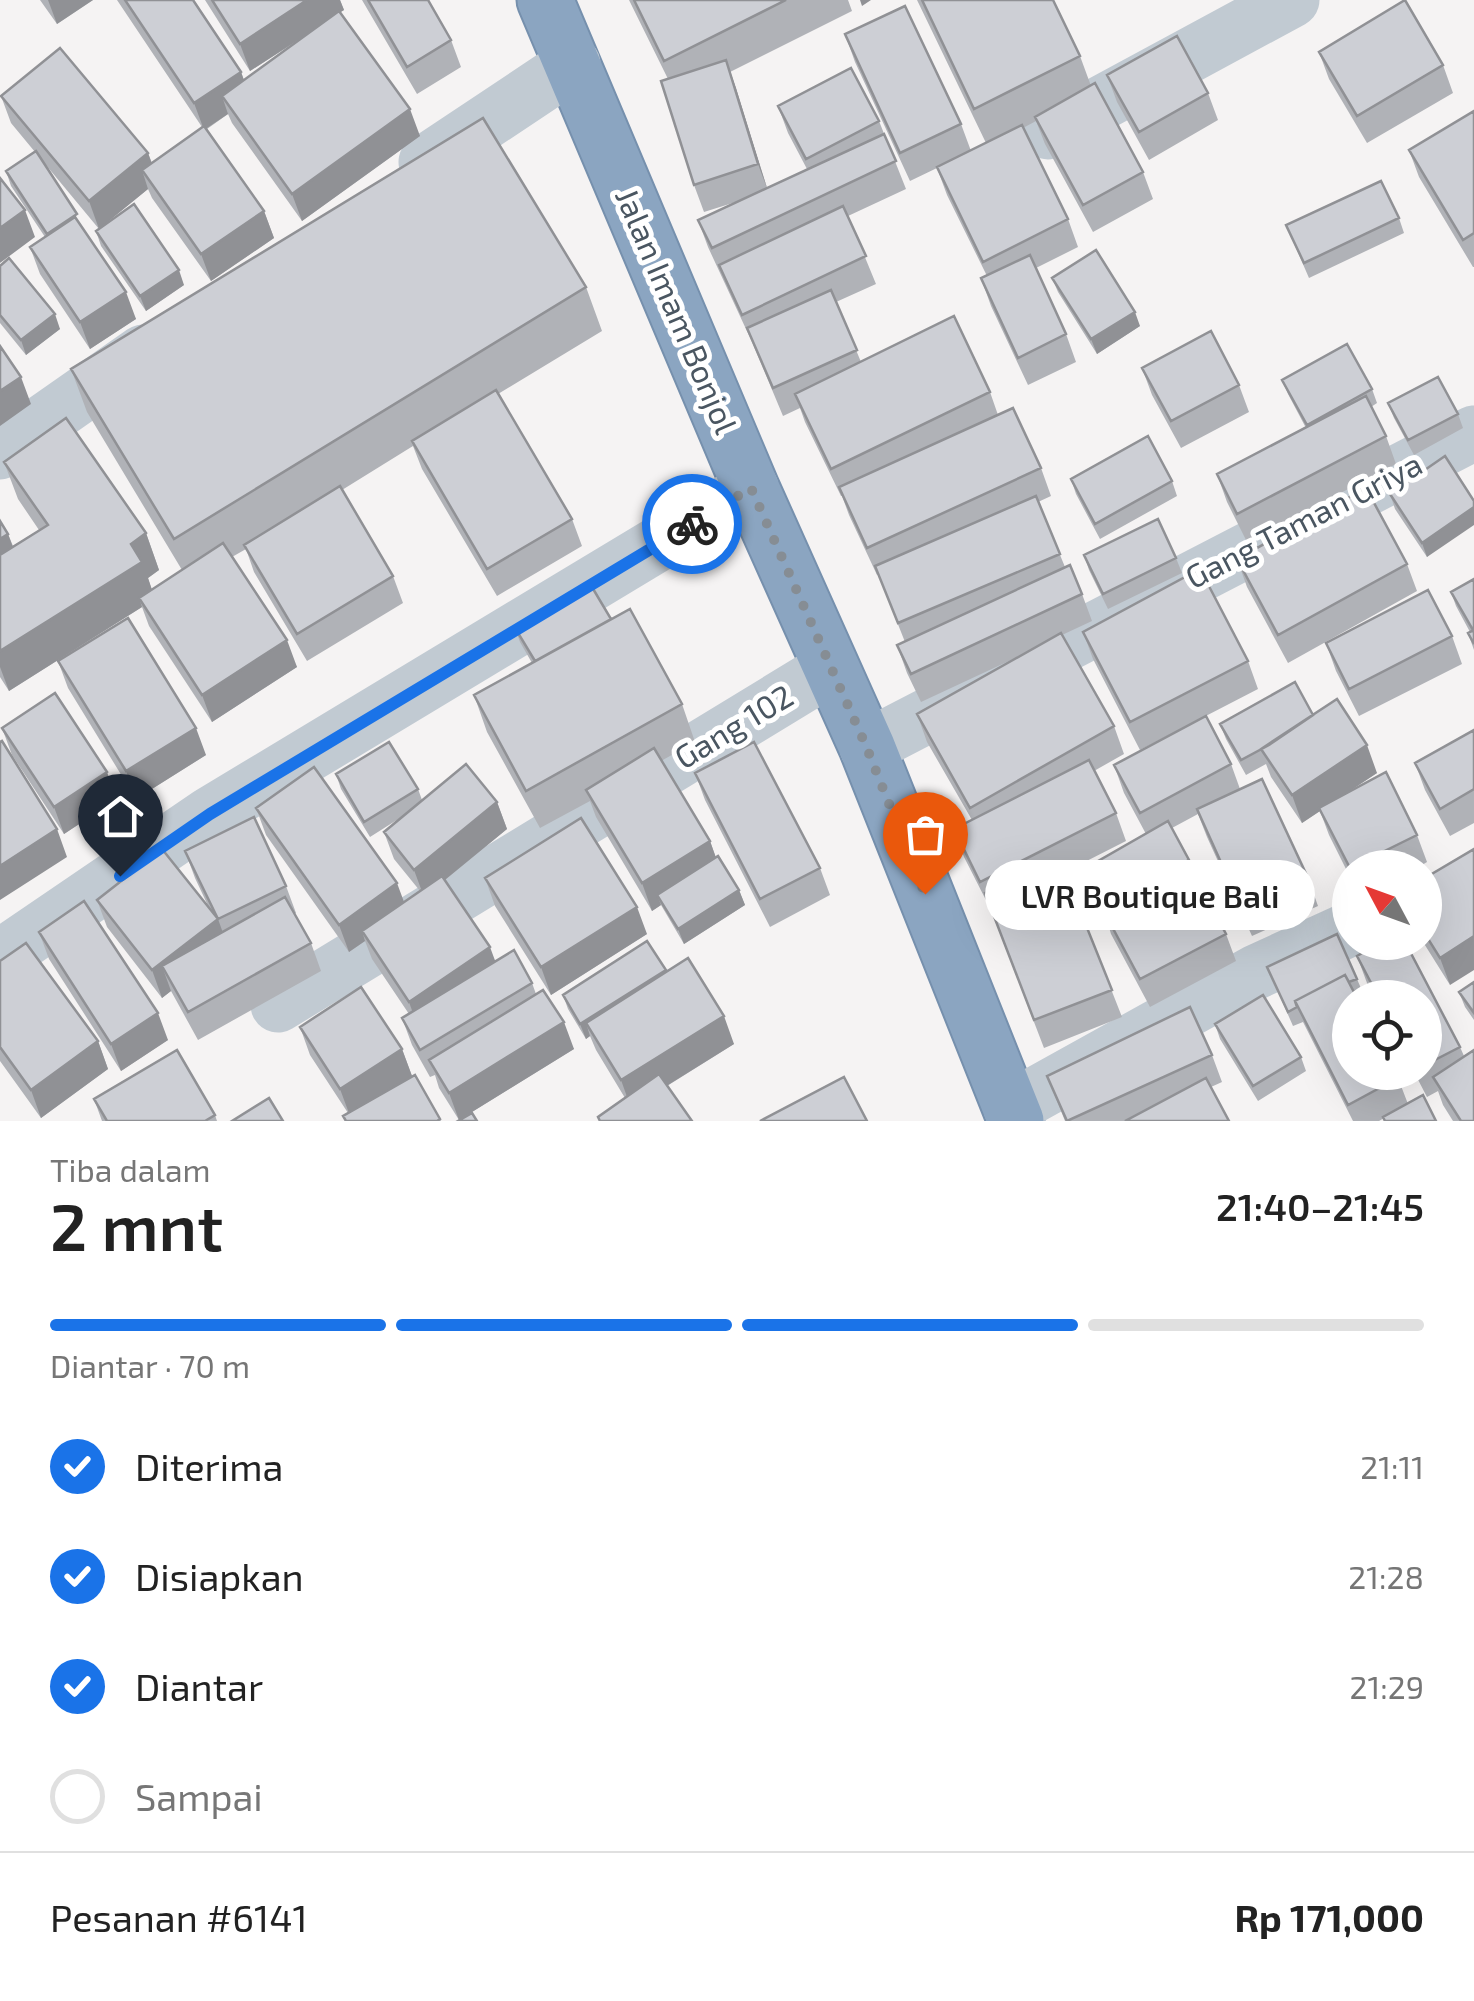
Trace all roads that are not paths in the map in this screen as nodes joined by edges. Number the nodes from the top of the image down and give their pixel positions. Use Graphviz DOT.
graph roads {
  1 [pos="545,0"];
  2 [pos="1292,0"];
  3 [pos="573,64"];
  4 [pos="1048,132"];
  5 [pos="391,186"];
  6 [pos="176,330"];
  7 [pos="1474,433"];
  8 [pos="0,452"];
  9 [pos="751,488"];
  10 [pos="831,668"];
  11 [pos="866,746"];
  12 [pos="1332,937"];
  13 [pos="0,957"];
  14 [pos="278,1005"];
  15 [pos="1014,1115"];
  1 -- 3 [label="highway, Jalan Imam Bonjol"];
  2 -- 4 [label="street"];
  3 -- 5 [label="street"];
  3 -- 9 [label="highway, Jalan Imam Bonjol"];
  6 -- 8 [label="street"];
  7 -- 11 [label="street, Gang Taman Griya"];
  9 -- 10 [label="highway, Jalan Imam Bonjol"];
  9 -- 13 [label="street"];
  10 -- 11 [label="highway, Jalan Imam Bonjol"];
  10 -- 14 [label="street, Gang 102"];
  11 -- 15 [label="highway, Jalan Imam Bonjol"];
  12 -- 15 [label="street"];
}
